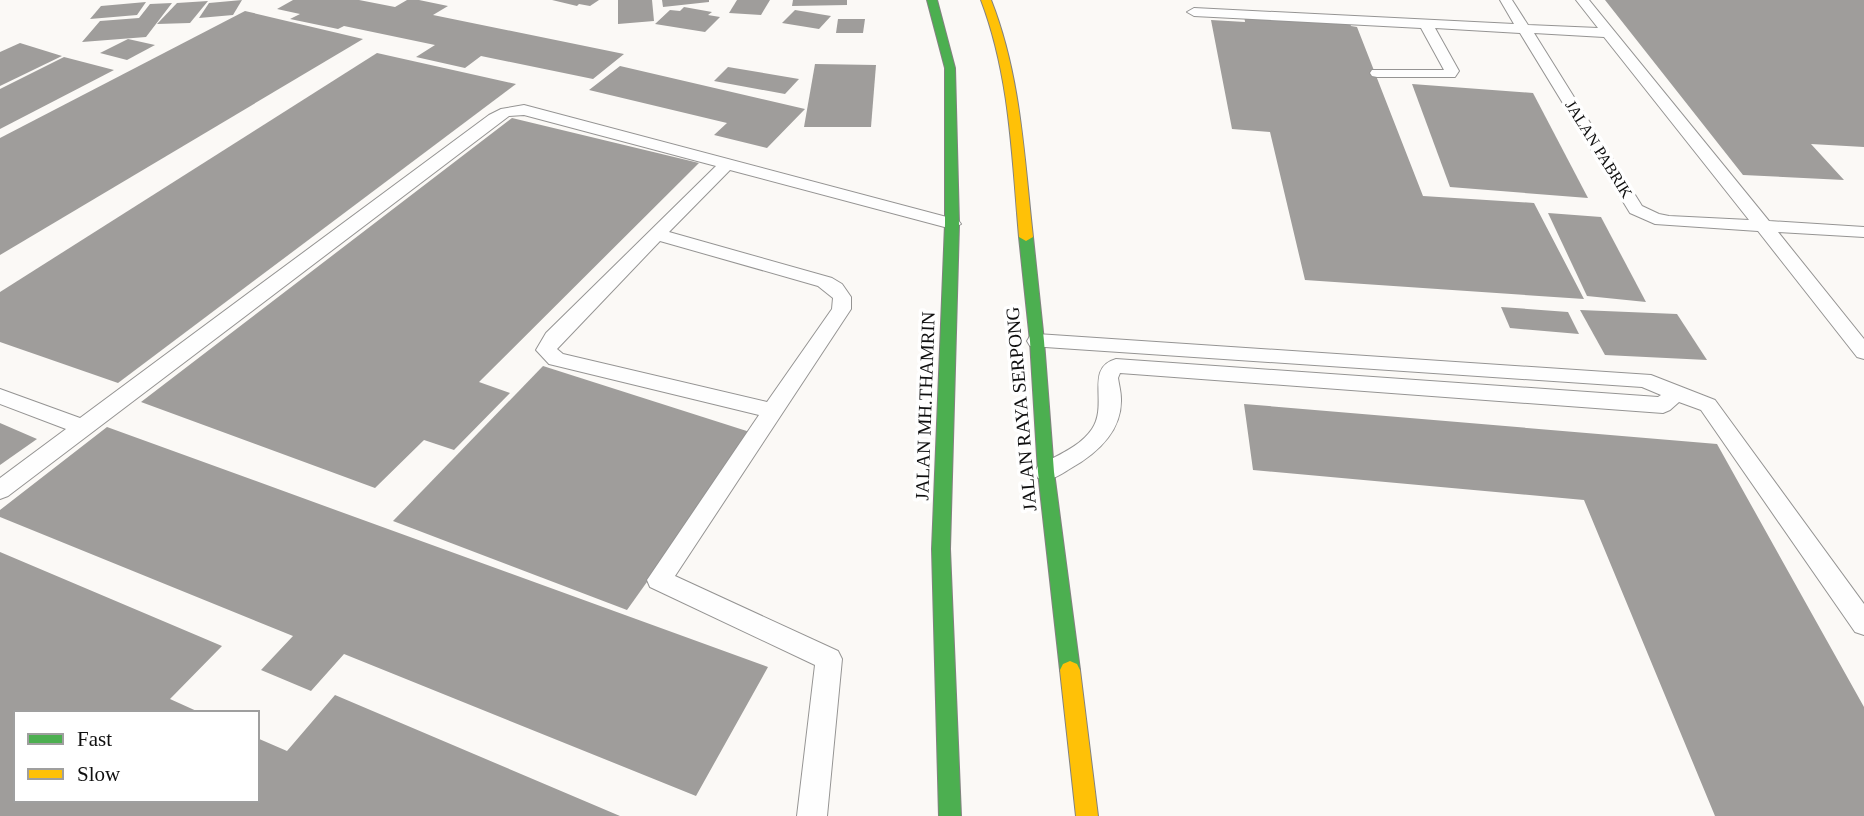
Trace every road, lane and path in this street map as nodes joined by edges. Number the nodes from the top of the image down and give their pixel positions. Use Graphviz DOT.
graph roads {
  1 [pos="932,0"];
  2 [pos="986,0"];
  3 [pos="1506,0"];
  4 [pos="1582,0"];
  5 [pos="1194,12"];
  6 [pos="1425,23"];
  7 [pos="1524,27"];
  8 [pos="1606,33"];
  9 [pos="1377,73"];
  10 [pos="728,163"];
  11 [pos="952,224"];
  12 [pos="1763,226"];
  13 [pos="1864,232"];
  14 [pos="656,234"];
  15 [pos="1037,341"];
  16 [pos="1864,352"];
  17 [pos="1244,354"];
  18 [pos="1248,376"];
  19 [pos="1676,392"];
  20 [pos="0,396"];
  21 [pos="773,411"];
  22 [pos="82,427"];
  23 [pos="1046,472"];
  24 [pos="0,489"];
  25 [pos="1864,624"];
  26 [pos="812,816"];
  27 [pos="950,816"];
  28 [pos="1087,816"];
  1 -- 11 [label="main road, JALAN MH.THAMRIN"];
  2 -- 15 [label="main road, JALAN RAYA SERPONG"];
  3 -- 7 [label="lane, JALAN PABRIK"];
  4 -- 8 [label="lane"];
  5 -- 6 [label="lane"];
  6 -- 7 [label="lane"];
  6 -- 9 [label="lane"];
  7 -- 8 [label="lane"];
  7 -- 12 [label="lane, JALAN PABRIK"];
  8 -- 12 [label="lane"];
  10 -- 11 [label="lane"];
  10 -- 14 [label="lane"];
  10 -- 22 [label="lane"];
  11 -- 27 [label="main road, JALAN MH.THAMRIN"];
  12 -- 13 [label="lane, JALAN PABRIK"];
  12 -- 16 [label="lane"];
  14 -- 21 [label="lane"];
  14 -- 21 [label="lane"];
  15 -- 17 [label="lane"];
  15 -- 23 [label="main road, JALAN RAYA SERPONG"];
  17 -- 18 [label="lane"];
  17 -- 19 [label="lane"];
  18 -- 19 [label="lane"];
  18 -- 23 [label="lane"];
  19 -- 25 [label="lane"];
  20 -- 22 [label="lane"];
  21 -- 26 [label="lane"];
  22 -- 24 [label="lane"];
  23 -- 28 [label="main road, JALAN RAYA SERPONG"];
}
